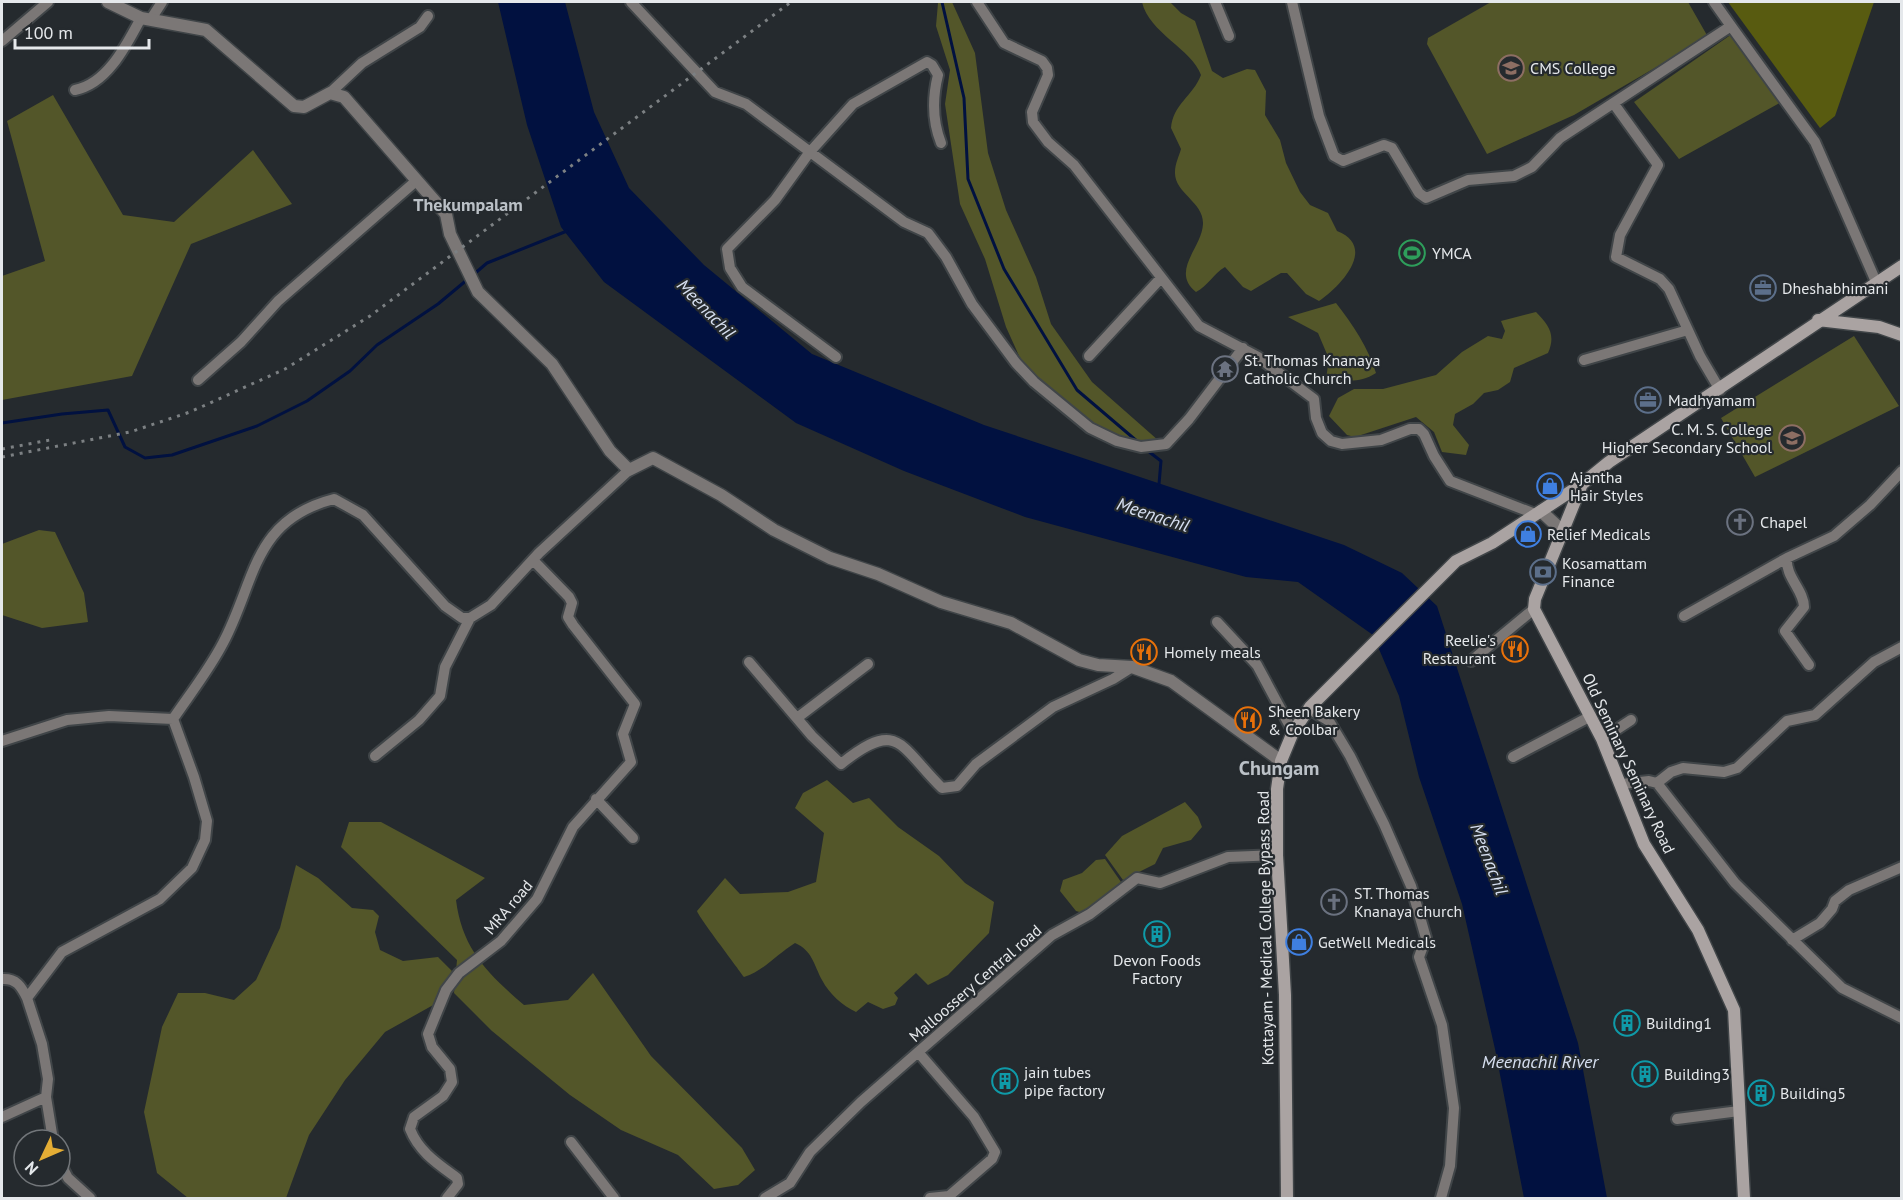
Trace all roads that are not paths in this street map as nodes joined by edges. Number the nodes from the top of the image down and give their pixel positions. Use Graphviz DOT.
graph roads {
  1 [pos="48,2"];
  2 [pos="108,2"];
  3 [pos="162,2"];
  4 [pos="631,2"];
  5 [pos="977,2"];
  6 [pos="1215,2"];
  7 [pos="1292,2"];
  8 [pos="1714,2"];
  9 [pos="428,16"];
  10 [pos="146,19"];
  11 [pos="1731,26"];
  12 [pos="1229,36"];
  13 [pos="2,40"];
  14 [pos="75,90"];
  15 [pos="330,93"];
  16 [pos="1614,104"];
  17 [pos="941,143"];
  18 [pos="809,153"];
  19 [pos="416,181"];
  20 [pos="1902,267"];
  21 [pos="1160,279"];
  22 [pos="1877,284"];
  23 [pos="1818,320"];
  24 [pos="1688,330"];
  25 [pos="1902,335"];
  26 [pos="1243,348"];
  27 [pos="1089,356"];
  28 [pos="836,357"];
  29 [pos="1584,360"];
  30 [pos="198,380"];
  31 [pos="1720,390"];
  32 [pos="629,470"];
  33 [pos="1902,471"];
  34 [pos="1582,484"];
  35 [pos="1538,513"];
  36 [pos="1562,536"];
  37 [pos="1787,558"];
  38 [pos="533,560"];
  39 [pos="1534,609"];
  40 [pos="1684,616"];
  41 [pos="471,618"];
  42 [pos="1217,622"];
  43 [pos="1902,647"];
  44 [pos="1471,661"];
  45 [pos="749,662"];
  46 [pos="868,664"];
  47 [pos="1809,665"];
  48 [pos="1132,667"];
  49 [pos="1310,708"];
  50 [pos="1591,716"];
  51 [pos="797,718"];
  52 [pos="173,719"];
  53 [pos="1631,720"];
  54 [pos="1293,732"];
  55 [pos="1602,740"];
  56 [pos="2,741"];
  57 [pos="375,756"];
  58 [pos="1513,758"];
  59 [pos="1281,760"];
  60 [pos="1622,783"];
  61 [pos="1657,783"];
  62 [pos="596,799"];
  63 [pos="633,838"];
  64 [pos="1277,855"];
  65 [pos="1902,867"];
  66 [pos="1792,940"];
  67 [pos="2,979"];
  68 [pos="27,998"];
  69 [pos="1902,1018"];
  70 [pos="921,1056"];
  71 [pos="46,1097"];
  72 [pos="1739,1111"];
  73 [pos="2,1117"];
  74 [pos="1677,1119"];
  75 [pos="51,1128"];
  76 [pos="571,1143"];
  77 [pos="72,1182"];
  78 [pos="90,1198"];
  79 [pos="447,1198"];
  80 [pos="615,1198"];
  81 [pos="765,1198"];
  82 [pos="930,1198"];
  83 [pos="1287,1198"];
  84 [pos="1441,1198"];
  85 [pos="1744,1198"];
  1 -- 13 [label="street"];
  2 -- 10 [label="street"];
  3 -- 10 [label="street"];
  4 -- 18 [label="street"];
  5 -- 21 [label="street"];
  6 -- 12 [label="street"];
  7 -- 16 [label="street"];
  8 -- 11 [label="street"];
  9 -- 15 [label="street"];
  10 -- 14 [label="street"];
  10 -- 15 [label="street"];
  11 -- 16 [label="street"];
  11 -- 22 [label="street"];
  15 -- 19 [label="street"];
  16 -- 24 [label="street"];
  17 -- 18 [label="street"];
  18 -- 26 [label="street"];
  18 -- 28 [label="street"];
  19 -- 30 [label="street"];
  19 -- 32 [label="street"];
  20 -- 22 [label="main road, Kottayam - Medical College Bypass Road"];
  21 -- 26 [label="street"];
  21 -- 27 [label="street"];
  22 -- 23 [label="main road, Kottayam - Medical College Bypass Road"];
  23 -- 25 [label="main road"];
  23 -- 31 [label="main road, Kottayam - Medical College Bypass Road"];
  24 -- 29 [label="street"];
  24 -- 31 [label="street"];
  26 -- 35 [label="street"];
  31 -- 34 [label="main road, Kottayam - Medical College Bypass Road"];
  32 -- 38 [label="street"];
  32 -- 48 [label="street"];
  33 -- 37 [label="street"];
  34 -- 35 [label="main road, Kottayam - Medical College Bypass Road"];
  34 -- 36 [label="main road"];
  35 -- 36 [label="street"];
  35 -- 49 [label="main road, Kottayam - Medical College Bypass Road"];
  36 -- 39 [label="main road"];
  37 -- 40 [label="street"];
  37 -- 47 [label="street"];
  38 -- 41 [label="street"];
  38 -- 62 [label="street, MRA road"];
  39 -- 44 [label="street"];
  39 -- 50 [label="main road, Old Seminary Seminary Road"];
  41 -- 52 [label="street"];
  41 -- 57 [label="street"];
  42 -- 54 [label="street"];
  43 -- 61 [label="street"];
  45 -- 51 [label="street"];
  46 -- 51 [label="street"];
  48 -- 51 [label="street"];
  48 -- 59 [label="street"];
  49 -- 54 [label="main road, Kottayam - Medical College Bypass Road"];
  49 -- 84 [label="street"];
  50 -- 55 [label="main road, Old Seminary Seminary Road"];
  50 -- 58 [label="street"];
  52 -- 56 [label="street"];
  52 -- 68 [label="street"];
  53 -- 55 [label="street"];
  54 -- 59 [label="main road, Kottayam - Medical College Bypass Road"];
  55 -- 60 [label="main road, Old Seminary Seminary Road"];
  59 -- 64 [label="main road, Kottayam - Medical College Bypass Road"];
  60 -- 61 [label="street"];
  60 -- 72 [label="main road, Old Seminary Seminary Road"];
  61 -- 66 [label="street"];
  62 -- 63 [label="street"];
  62 -- 79 [label="street, MRA road"];
  64 -- 70 [label="street, Malloossery Central road"];
  64 -- 83 [label="main road, Kottayam - Medical College Bypass Road"];
  65 -- 66 [label="street"];
  66 -- 69 [label="street"];
  67 -- 68 [label="street"];
  68 -- 71 [label="street"];
  70 -- 81 [label="street, Malloossery Central road"];
  70 -- 82 [label="street"];
  71 -- 73 [label="street"];
  71 -- 75 [label="street"];
  72 -- 74 [label="street"];
  72 -- 85 [label="main road, Old Seminary Seminary Road"];
  76 -- 80 [label="street"];
  77 -- 78 [label="street"];
}
